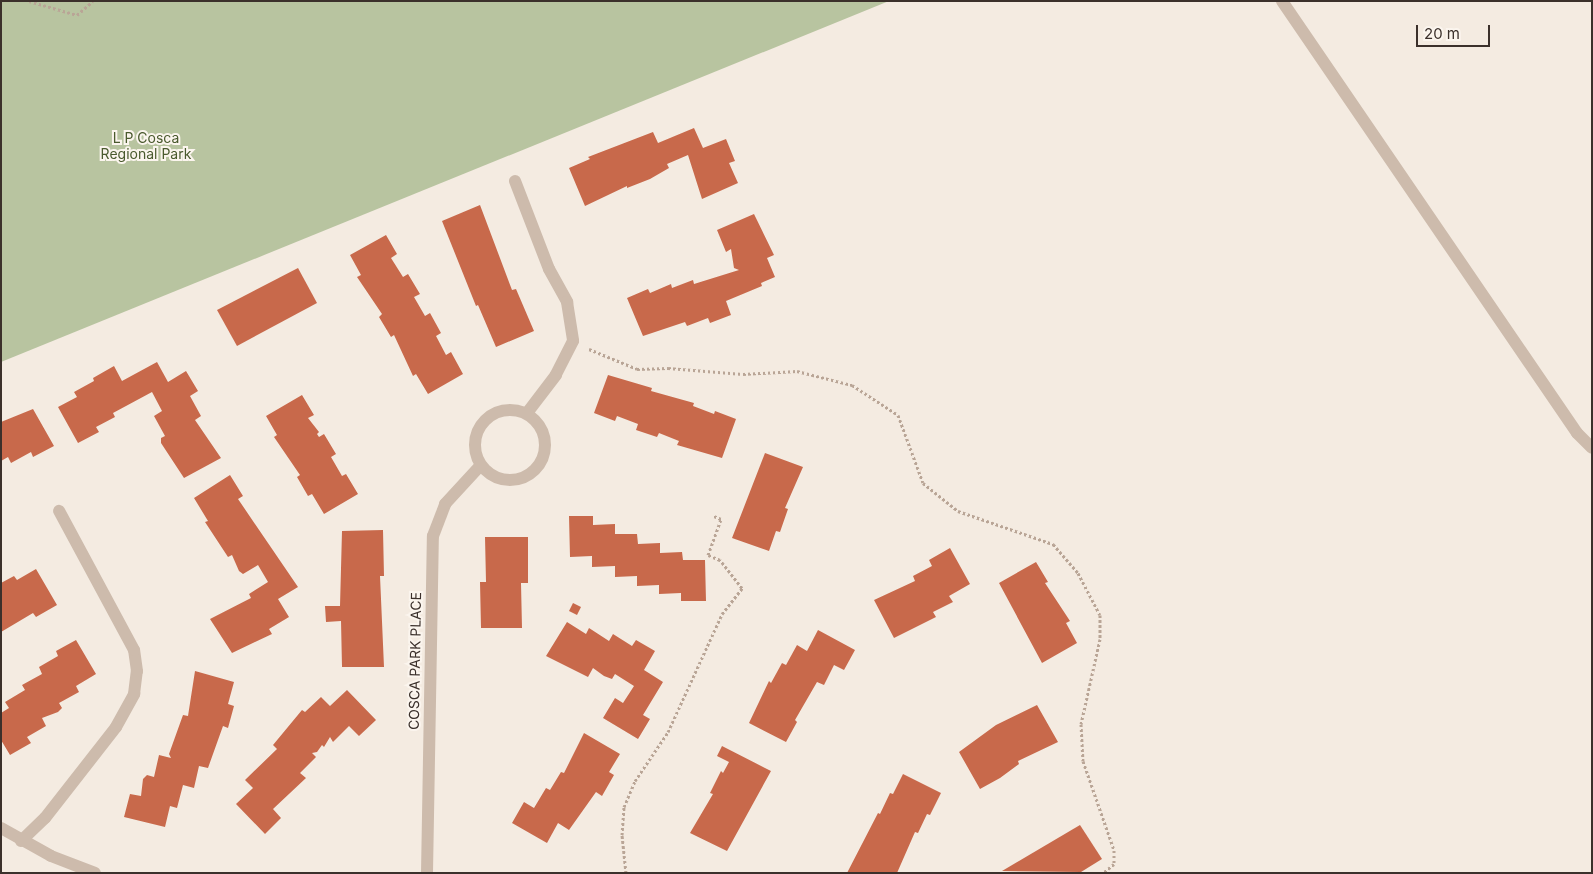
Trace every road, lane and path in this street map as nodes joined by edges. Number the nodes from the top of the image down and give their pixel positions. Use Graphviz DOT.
graph roads {
  1 [pos="29,1"];
  2 [pos="93,1"];
  3 [pos="1282,1"];
  4 [pos="514,181"];
  5 [pos="573,341"];
  6 [pos="527,413"];
  7 [pos="1592,448"];
  8 [pos="480,466"];
  9 [pos="59,511"];
  10 [pos="714,516"];
  11 [pos="1,828"];
  12 [pos="21,841"];
  13 [pos="95,873"];
  14 [pos="428,873"];
  15 [pos="626,873"];
  16 [pos="1103,873"];
  1 -- 2 [label="path"];
  3 -- 7 [label="street"];
  4 -- 5 [label="street"];
  5 -- 6 [label="street"];
  5 -- 16 [label="path"];
  6 -- 8 [label="street"];
  6 -- 8 [label="street"];
  8 -- 14 [label="street, COSCA PARK PLACE"];
  9 -- 12 [label="street"];
  10 -- 15 [label="path"];
  11 -- 12 [label="street"];
  12 -- 13 [label="street"];
}
